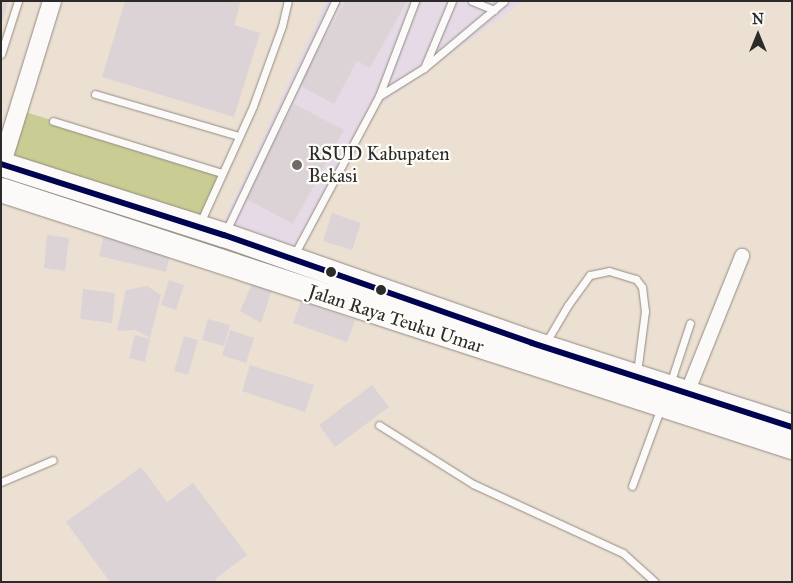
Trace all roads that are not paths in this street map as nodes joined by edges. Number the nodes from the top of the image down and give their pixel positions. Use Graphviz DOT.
graph roads {
  1 [pos="18,1"];
  2 [pos="52,1"];
  3 [pos="288,1"];
  4 [pos="335,1"];
  5 [pos="415,1"];
  6 [pos="452,1"];
  7 [pos="472,1"];
  8 [pos="504,1"];
  9 [pos="494,10"];
  10 [pos="1,54"];
  11 [pos="424,68"];
  12 [pos="95,94"];
  13 [pos="379,96"];
  14 [pos="53,121"];
  15 [pos="239,136"];
  16 [pos="1,165"];
  17 [pos="222,173"];
  18 [pos="1,190"];
  19 [pos="198,227"];
  20 [pos="224,235"];
  21 [pos="742,256"];
  22 [pos="292,258"];
  23 [pos="281,281"];
  24 [pos="690,323"];
  25 [pos="540,356"];
  26 [pos="637,375"];
  27 [pos="672,395"];
  28 [pos="379,424"];
  29 [pos="792,427"];
  30 [pos="792,447"];
  31 [pos="53,460"];
  32 [pos="1,482"];
  33 [pos="632,486"];
  34 [pos="655,582"];
  1 -- 10 [label="lane"];
  2 -- 16 [label="street"];
  3 -- 15 [label="lane"];
  4 -- 20 [label="lane"];
  5 -- 13 [label="lane"];
  6 -- 11 [label="lane"];
  7 -- 9 [label="lane"];
  8 -- 9 [label="lane"];
  9 -- 11 [label="lane"];
  11 -- 13 [label="lane"];
  12 -- 15 [label="lane"];
  13 -- 22 [label="lane"];
  14 -- 17 [label="lane"];
  15 -- 17 [label="lane"];
  16 -- 19 [label="highway, Jalan Raya Teuku Umar"];
  17 -- 19 [label="lane"];
  18 -- 23 [label="highway, Jalan Raya Teuku Umar"];
  19 -- 20 [label="highway, Jalan Raya Teuku Umar"];
  20 -- 22 [label="highway, Jalan Raya Teuku Umar"];
  21 -- 27 [label="street"];
  22 -- 23 [label="highway"];
  22 -- 25 [label="highway, Jalan Raya Teuku Umar"];
  23 -- 25 [label="highway, Jalan Raya Teuku Umar"];
  24 -- 27 [label="lane"];
  25 -- 26 [label="highway, Jalan Raya Teuku Umar"];
  25 -- 26 [label="lane"];
  25 -- 27 [label="highway, Jalan Raya Teuku Umar"];
  26 -- 27 [label="highway, Jalan Raya Teuku Umar"];
  27 -- 29 [label="highway, Jalan Raya Teuku Umar"];
  27 -- 30 [label="highway, Jalan Raya Teuku Umar"];
  27 -- 33 [label="lane"];
  28 -- 34 [label="lane"];
  31 -- 32 [label="lane"];
}
